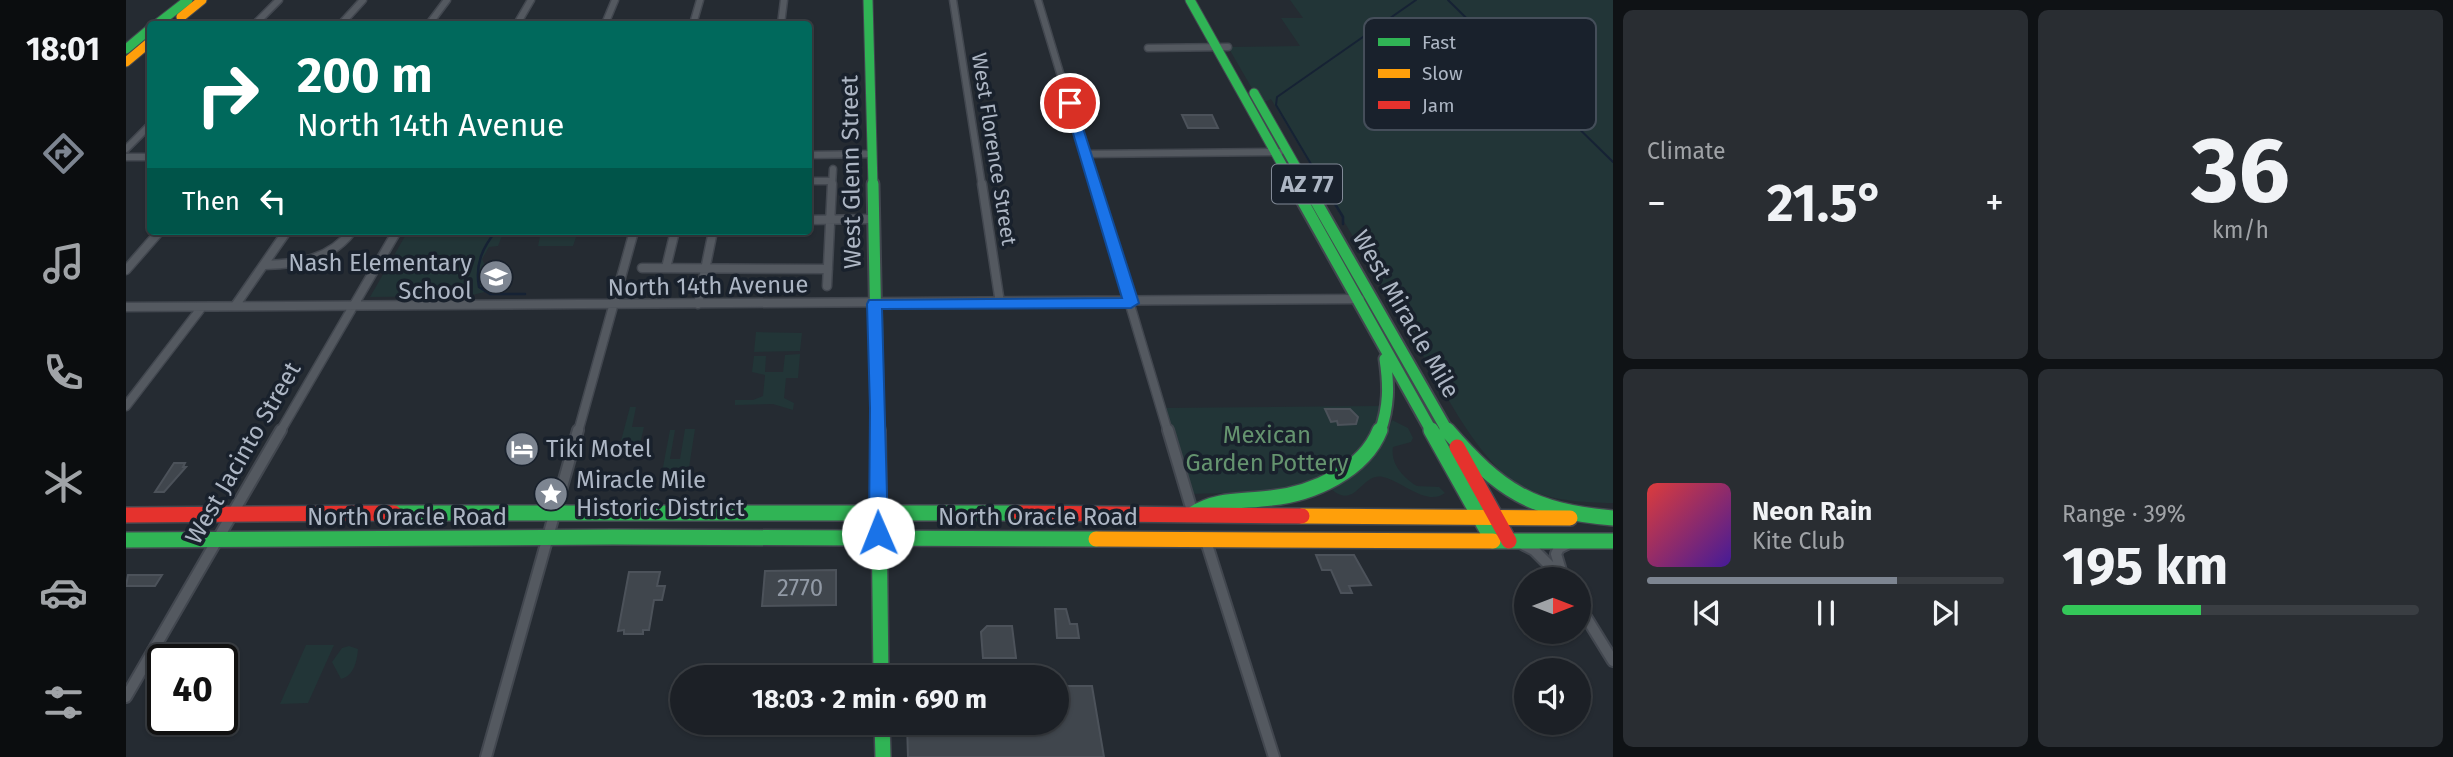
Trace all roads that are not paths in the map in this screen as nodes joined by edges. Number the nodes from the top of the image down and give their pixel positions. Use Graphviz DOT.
graph roads {
  1 [pos="188,0"];
  2 [pos="202,0"];
  3 [pos="279,0"];
  4 [pos="363,0"];
  5 [pos="447,0"];
  6 [pos="531,0"];
  7 [pos="615,0"];
  8 [pos="700,0"];
  9 [pos="784,0"];
  10 [pos="868,0"];
  11 [pos="953,0"];
  12 [pos="1038,0"];
  13 [pos="1190,0"];
  14 [pos="1201,0"];
  15 [pos="161,21"];
  16 [pos="176,21"];
  17 [pos="258,21"];
  18 [pos="344,21"];
  19 [pos="431,21"];
  20 [pos="519,21"];
  21 [pos="606,21"];
  22 [pos="694,21"];
  23 [pos="781,21"];
  24 [pos="147,32"];
  25 [pos="147,43"];
  26 [pos="1222,47"];
  27 [pos="1148,48"];
  28 [pos="130,51"];
  29 [pos="126,62"];
  30 [pos="147,128"];
  31 [pos="126,149"];
  32 [pos="1275,152"];
  33 [pos="1289,152"];
  34 [pos="872,154"];
  35 [pos="1086,154"];
  36 [pos="812,155"];
  37 [pos="126,157"];
  38 [pos="147,158"];
  39 [pos="833,169"];
  40 [pos="812,181"];
  41 [pos="832,181"];
  42 [pos="872,219"];
  43 [pos="812,220"];
  44 [pos="830,220"];
  45 [pos="157,235"];
  46 [pos="284,235"];
  47 [pos="349,235"];
  48 [pos="395,235"];
  49 [pos="633,235"];
  50 [pos="674,235"];
  51 [pos="712,235"];
  52 [pos="265,265"];
  53 [pos="642,268"];
  54 [pos="666,268"];
  55 [pos="705,268"];
  56 [pos="828,269"];
  57 [pos="126,270"];
  58 [pos="827,286"];
  59 [pos="1358,299"];
  60 [pos="1373,299"];
  61 [pos="1000,303"];
  62 [pos="1131,303"];
  63 [pos="698,304"];
  64 [pos="874,304"];
  65 [pos="235,306"];
  66 [pos="354,306"];
  67 [pos="612,306"];
  68 [pos="126,307"];
  69 [pos="202,307"];
  70 [pos="1377,333"];
  71 [pos="126,406"];
  72 [pos="1447,430"];
  73 [pos="555,512"];
  74 [pos="878,512"];
  75 [pos="231,514"];
  76 [pos="1193,514"];
  77 [pos="126,515"];
  78 [pos="1480,517"];
  79 [pos="1496,517"];
  80 [pos="1599,518"];
  81 [pos="1613,518"];
  82 [pos="547,537"];
  83 [pos="878,538"];
  84 [pos="1206,538"];
  85 [pos="216,539"];
  86 [pos="126,540"];
  87 [pos="1493,541"];
  88 [pos="1513,541"];
  89 [pos="1574,541"];
  90 [pos="1613,541"];
  91 [pos="1551,567"];
  92 [pos="1560,567"];
  93 [pos="1591,625"];
  94 [pos="1613,661"];
  95 [pos="881,665"];
  96 [pos="126,697"];
  97 [pos="882,735"];
  98 [pos="486,757"];
  99 [pos="883,757"];
  100 [pos="1274,757"];
  1 -- 15 [label="main road"];
  2 -- 16 [label="main road"];
  3 -- 17 [label="street"];
  4 -- 18 [label="street"];
  5 -- 19 [label="street"];
  6 -- 20 [label="street"];
  7 -- 21 [label="street"];
  8 -- 22 [label="street"];
  9 -- 23 [label="street"];
  10 -- 34 [label="main road, West Glenn Street"];
  11 -- 61 [label="street, West Florence Street"];
  12 -- 35 [label="street"];
  13 -- 26 [label="main road, West Miracle Mile / AZ 77"];
  14 -- 26 [label="main road, West Miracle Mile / AZ 77"];
  24 -- 28 [label="main road"];
  25 -- 28 [label="main road"];
  26 -- 27 [label="street"];
  26 -- 32 [label="main road, West Miracle Mile / AZ 77"];
  26 -- 33 [label="main road, West Miracle Mile / AZ 77"];
  28 -- 29 [label="main road"];
  30 -- 31 [label="street"];
  32 -- 33 [label="street"];
  32 -- 35 [label="street"];
  32 -- 59 [label="main road, West Miracle Mile / AZ 77"];
  33 -- 60 [label="main road, West Miracle Mile / AZ 77"];
  34 -- 36 [label="street"];
  34 -- 42 [label="main road, West Glenn Street"];
  35 -- 62 [label="street"];
  37 -- 38 [label="street"];
  39 -- 41 [label="street"];
  40 -- 41 [label="street"];
  41 -- 44 [label="street"];
  42 -- 44 [label="street"];
  42 -- 64 [label="main road, West Glenn Street"];
  43 -- 44 [label="street"];
  44 -- 56 [label="street"];
  45 -- 57 [label="street"];
  46 -- 52 [label="street"];
  47 -- 52 [label="street"];
  48 -- 66 [label="street, West Jacinto Street"];
  49 -- 67 [label="street"];
  50 -- 54 [label="street"];
  51 -- 55 [label="street"];
  52 -- 65 [label="street"];
  53 -- 54 [label="street"];
  54 -- 55 [label="street"];
  55 -- 56 [label="street"];
  55 -- 63 [label="street"];
  56 -- 58 [label="street"];
  59 -- 60 [label="street, North 14th Avenue"];
  59 -- 62 [label="street, North 14th Avenue"];
  59 -- 70 [label="main road, West Miracle Mile / AZ 77"];
  60 -- 72 [label="main road, West Miracle Mile / AZ 77"];
  61 -- 62 [label="street, North 14th Avenue"];
  61 -- 64 [label="street, North 14th Avenue"];
  62 -- 76 [label="street"];
  63 -- 64 [label="street, North 14th Avenue"];
  63 -- 67 [label="street, North 14th Avenue"];
  64 -- 74 [label="main road, West Glenn Street"];
  65 -- 66 [label="street, North 14th Avenue"];
  65 -- 69 [label="street, North 14th Avenue"];
  66 -- 67 [label="street, North 14th Avenue"];
  66 -- 75 [label="street, West Jacinto Street"];
  67 -- 73 [label="street"];
  68 -- 69 [label="street, North 14th Avenue"];
  69 -- 71 [label="street"];
  70 -- 76 [label="main road"];
  70 -- 78 [label="main road, West Miracle Mile / AZ 77"];
  72 -- 79 [label="main road, West Miracle Mile / AZ 77"];
  72 -- 80 [label="main road, AZ 77"];
  73 -- 74 [label="main road, North Oracle Road"];
  73 -- 75 [label="main road, North Oracle Road"];
  73 -- 82 [label="street"];
  74 -- 76 [label="main road, North Oracle Road"];
  74 -- 83 [label="main road, West Glenn Street"];
  75 -- 77 [label="main road, North Oracle Road"];
  75 -- 85 [label="street, West Jacinto Street"];
  76 -- 78 [label="main road, North Oracle Road"];
  78 -- 79 [label="main road, North Oracle Road"];
  78 -- 87 [label="main road, West Miracle Mile / AZ 77"];
  79 -- 80 [label="main road, North Oracle Road"];
  79 -- 88 [label="main road, West Miracle Mile / AZ 77"];
  80 -- 81 [label="main road, North Oracle Road / AZ 77"];
  82 -- 83 [label="main road, North Oracle Road"];
  82 -- 85 [label="main road, North Oracle Road"];
  82 -- 98 [label="street"];
  83 -- 84 [label="main road, North Oracle Road"];
  83 -- 95 [label="main road, West Glenn Street"];
  84 -- 87 [label="main road, North Oracle Road"];
  84 -- 100 [label="street"];
  85 -- 86 [label="main road, North Oracle Road"];
  85 -- 96 [label="street, West Jacinto Street"];
  87 -- 88 [label="main road, North Oracle Road"];
  88 -- 89 [label="main road, North Oracle Road"];
  88 -- 91 [label="street"];
  89 -- 90 [label="main road, North Oracle Road"];
  89 -- 92 [label="street"];
  93 -- 94 [label="street"];
  97 -- 99 [label="main road"];
}
